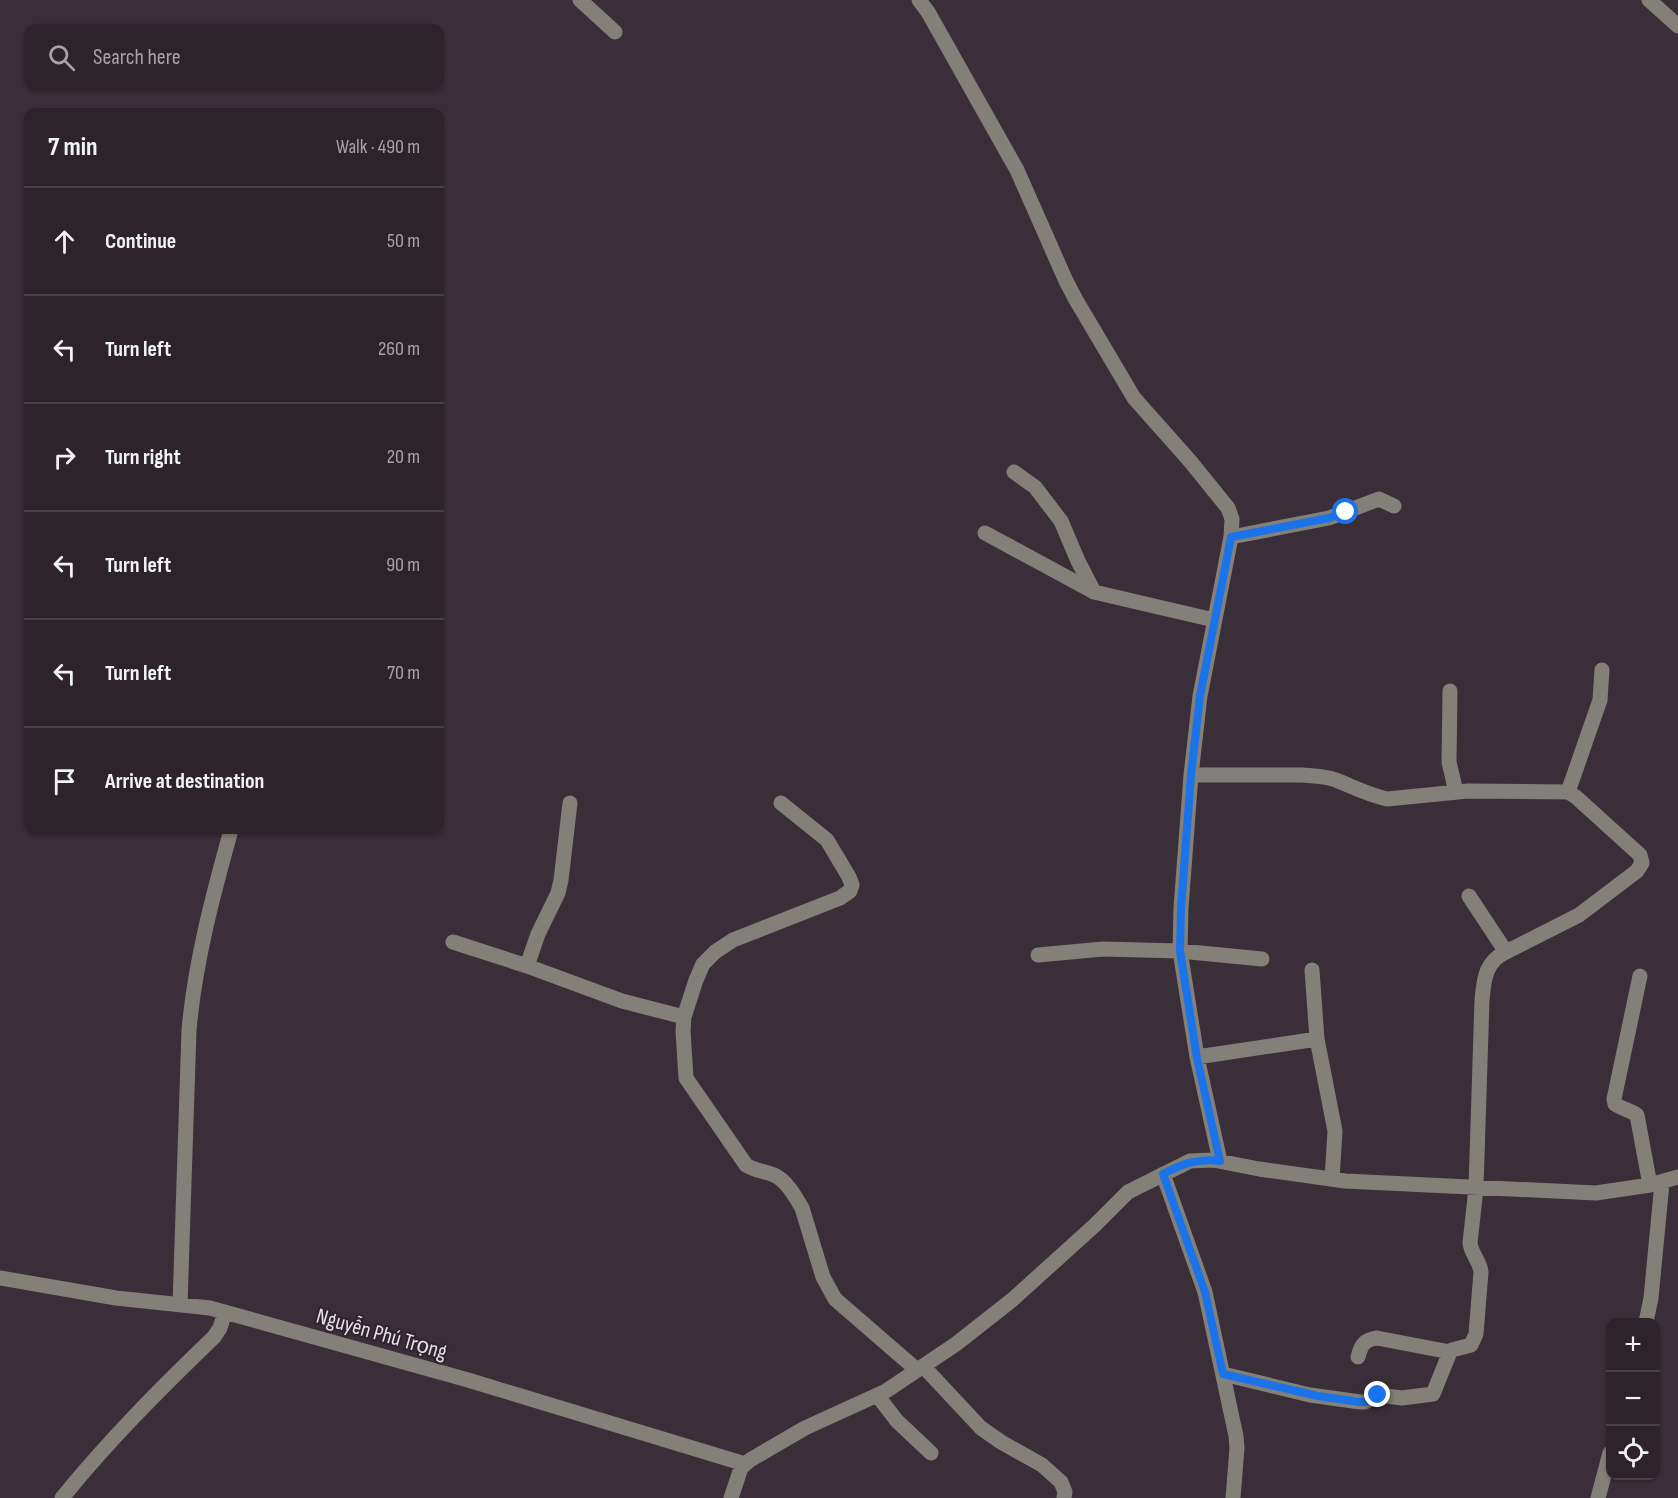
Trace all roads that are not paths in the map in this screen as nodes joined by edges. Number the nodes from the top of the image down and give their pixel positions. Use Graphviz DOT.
graph roads {
  1 [pos="580,0"];
  2 [pos="919,0"];
  3 [pos="1649,0"];
  4 [pos="1678,26"];
  5 [pos="615,32"];
  6 [pos="1014,472"];
  7 [pos="1394,506"];
  8 [pos="985,533"];
  9 [pos="1231,537"];
  10 [pos="1095,592"];
  11 [pos="1214,620"];
  12 [pos="1602,670"];
  13 [pos="1450,691"];
  14 [pos="1191,775"];
  15 [pos="1455,792"];
  16 [pos="1568,792"];
  17 [pos="570,803"];
  18 [pos="781,803"];
  19 [pos="230,834"];
  20 [pos="1469,896"];
  21 [pos="453,942"];
  22 [pos="1180,951"];
  23 [pos="1506,952"];
  24 [pos="1038,955"];
  25 [pos="1262,959"];
  26 [pos="527,966"];
  27 [pos="1312,970"];
  28 [pos="1640,976"];
  29 [pos="684,1017"];
  30 [pos="1317,1039"];
  31 [pos="1197,1058"];
  32 [pos="1220,1161"];
  33 [pos="1163,1174"];
  34 [pos="1678,1177"];
  35 [pos="1332,1179"];
  36 [pos="1656,1184"];
  37 [pos="1476,1188"];
  38 [pos="0,1278"];
  39 [pos="180,1305"];
  40 [pos="225,1312"];
  41 [pos="1647,1318"];
  42 [pos="1450,1352"];
  43 [pos="1358,1356"];
  44 [pos="920,1368"];
  45 [pos="1223,1374"];
  46 [pos="877,1395"];
  47 [pos="931,1453"];
  48 [pos="745,1464"];
  49 [pos="1606,1470"];
  50 [pos="62,1498"];
  51 [pos="731,1498"];
  52 [pos="1064,1498"];
  53 [pos="1233,1498"];
  54 [pos="1598,1498"];
  1 -- 5 [label="street"];
  2 -- 9 [label="street"];
  3 -- 4 [label="street"];
  6 -- 10 [label="street"];
  7 -- 9 [label="street"];
  8 -- 10 [label="street"];
  9 -- 11 [label="street"];
  10 -- 11 [label="street"];
  11 -- 14 [label="street"];
  12 -- 16 [label="street"];
  13 -- 15 [label="street"];
  14 -- 15 [label="street"];
  14 -- 22 [label="street"];
  15 -- 16 [label="street"];
  16 -- 23 [label="street"];
  17 -- 26 [label="street"];
  18 -- 29 [label="street"];
  19 -- 39 [label="street"];
  20 -- 23 [label="street"];
  21 -- 26 [label="street"];
  22 -- 24 [label="street"];
  22 -- 25 [label="street"];
  22 -- 31 [label="street"];
  23 -- 37 [label="street"];
  26 -- 29 [label="street"];
  27 -- 30 [label="street"];
  28 -- 36 [label="street"];
  29 -- 44 [label="street"];
  30 -- 31 [label="street"];
  30 -- 35 [label="street"];
  31 -- 32 [label="street"];
  32 -- 33 [label="street"];
  32 -- 35 [label="street"];
  33 -- 44 [label="street"];
  33 -- 45 [label="street"];
  34 -- 36 [label="street"];
  35 -- 37 [label="street"];
  36 -- 37 [label="street"];
  36 -- 41 [label="street"];
  37 -- 42 [label="street"];
  38 -- 39 [label="street, Nguyễn Phú Trọng"];
  39 -- 40 [label="street, Nguyễn Phú Trọng"];
  40 -- 48 [label="street, Nguyễn Phú Trọng"];
  40 -- 50 [label="street"];
  42 -- 43 [label="street"];
  42 -- 45 [label="street"];
  44 -- 46 [label="street"];
  44 -- 52 [label="street"];
  45 -- 53 [label="street"];
  46 -- 47 [label="street"];
  46 -- 48 [label="street"];
  48 -- 51 [label="street"];
  49 -- 54 [label="street"];
}
